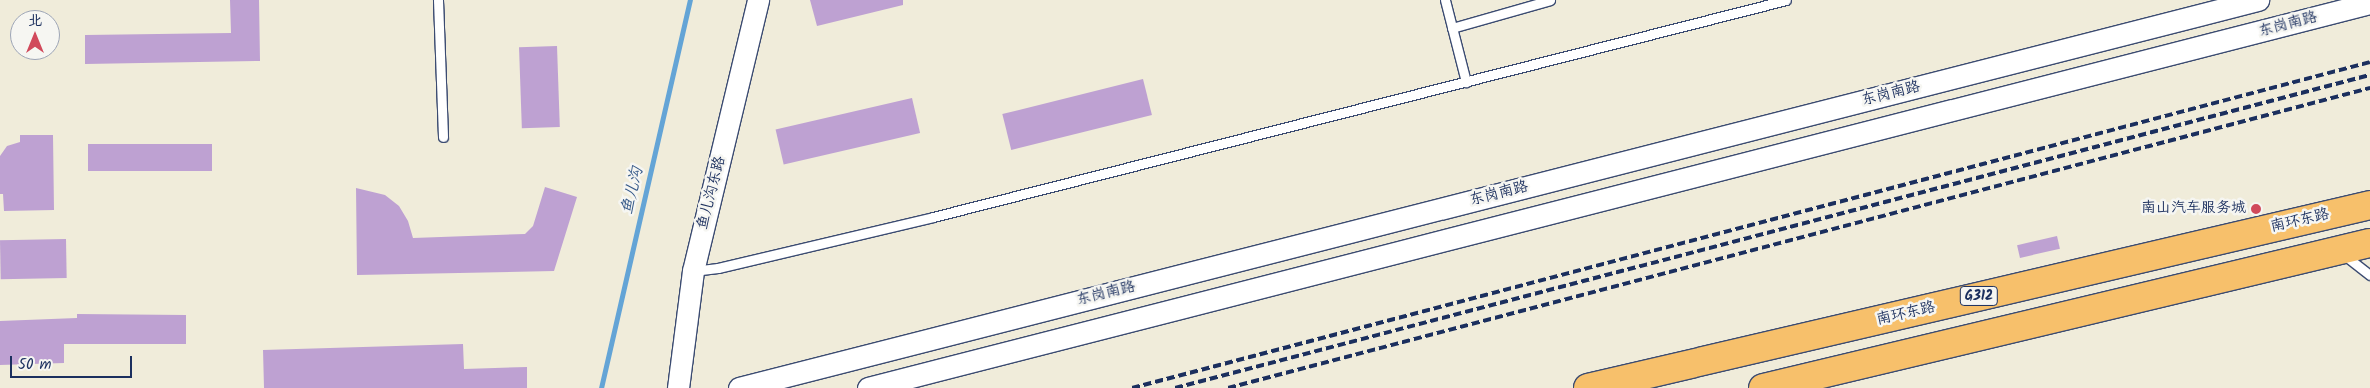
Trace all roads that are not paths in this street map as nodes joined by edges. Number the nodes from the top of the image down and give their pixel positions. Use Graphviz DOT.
graph roads {
  1 [pos="438,0"];
  2 [pos="758,0"];
  3 [pos="1445,0"];
  4 [pos="1550,0"];
  5 [pos="1786,0"];
  6 [pos="2258,0"];
  7 [pos="2370,3"];
  8 [pos="1452,28"];
  9 [pos="1466,82"];
  10 [pos="443,137"];
  11 [pos="2370,205"];
  12 [pos="2370,243"];
  13 [pos="2339,251"];
  14 [pos="693,271"];
  15 [pos="2370,275"];
  16 [pos="1668,379"];
  17 [pos="678,388"];
  18 [pos="740,388"];
  19 [pos="868,388"];
  20 [pos="1588,388"];
  21 [pos="1763,388"];
  1 -- 10 [label="lane"];
  2 -- 14 [label="street, 鱼儿沟东路"];
  3 -- 8 [label="lane"];
  4 -- 8 [label="lane"];
  5 -- 9 [label="lane"];
  6 -- 18 [label="street, 东岗南路"];
  7 -- 19 [label="street, 东岗南路"];
  8 -- 9 [label="lane"];
  9 -- 14 [label="lane"];
  11 -- 16 [label="highway, 南环东路 / G312"];
  12 -- 13 [label="highway"];
  13 -- 15 [label="lane"];
  13 -- 21 [label="highway"];
  14 -- 17 [label="street, 鱼儿沟东路"];
  16 -- 20 [label="highway, 南环东路 / G312"];
}
